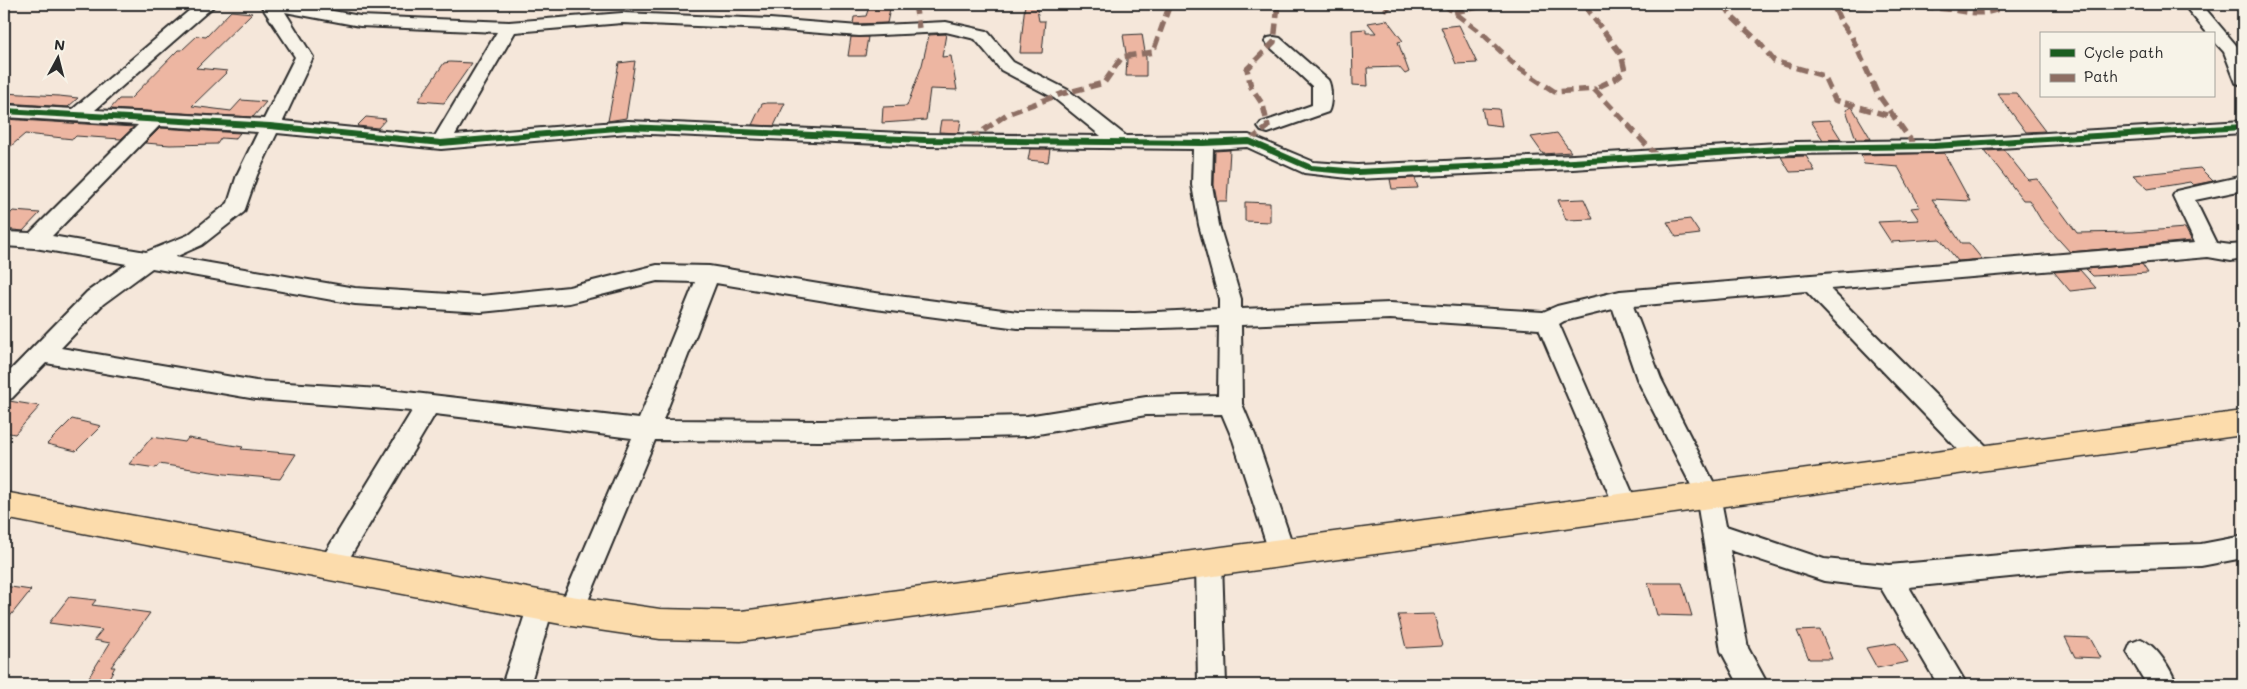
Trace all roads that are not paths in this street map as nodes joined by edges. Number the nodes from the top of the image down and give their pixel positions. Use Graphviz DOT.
graph roads {
  1 [pos="207,4"];
  2 [pos="270,4"];
  3 [pos="2197,10"];
  4 [pos="509,26"];
  5 [pos="1274,42"];
  6 [pos="2243,79"];
  7 [pos="4,111"];
  8 [pos="76,116"];
  9 [pos="156,118"];
  10 [pos="270,126"];
  11 [pos="1268,126"];
  12 [pos="2243,127"];
  13 [pos="1121,142"];
  14 [pos="441,143"];
  15 [pos="1202,143"];
  16 [pos="2243,183"];
  17 [pos="4,239"];
  18 [pos="35,242"];
  19 [pos="2208,249"];
  20 [pos="2243,251"];
  21 [pos="148,260"];
  22 [pos="709,274"];
  23 [pos="1810,282"];
  24 [pos="1620,299"];
  25 [pos="1228,316"];
  26 [pos="1547,321"];
  27 [pos="41,353"];
  28 [pos="4,392"];
  29 [pos="1230,404"];
  30 [pos="428,405"];
  31 [pos="2243,423"];
  32 [pos="647,430"];
  33 [pos="1982,458"];
  34 [pos="1708,494"];
  35 [pos="4,505"];
  36 [pos="1626,506"];
  37 [pos="1714,533"];
  38 [pos="2243,547"];
  39 [pos="1282,552"];
  40 [pos="1210,562"];
  41 [pos="331,566"];
  42 [pos="1889,577"];
  43 [pos="541,605"];
  44 [pos="571,611"];
  45 [pos="2141,652"];
  46 [pos="516,685"];
  47 [pos="1212,685"];
  48 [pos="1754,685"];
  49 [pos="1953,685"];
  50 [pos="2163,685"];
  1 -- 8 [label="street"];
  2 -- 4 [label="street"];
  2 -- 10 [label="street"];
  3 -- 6 [label="street"];
  4 -- 13 [label="street"];
  4 -- 14 [label="street"];
  5 -- 11 [label="street"];
  7 -- 8 [label="street"];
  8 -- 9 [label="street"];
  9 -- 10 [label="street"];
  9 -- 18 [label="street"];
  10 -- 14 [label="street"];
  10 -- 21 [label="street"];
  12 -- 15 [label="street"];
  13 -- 14 [label="street"];
  13 -- 15 [label="street"];
  15 -- 25 [label="street"];
  16 -- 19 [label="street"];
  17 -- 18 [label="street"];
  18 -- 21 [label="street"];
  19 -- 20 [label="street"];
  19 -- 23 [label="street"];
  21 -- 22 [label="street"];
  21 -- 27 [label="street"];
  22 -- 25 [label="street"];
  22 -- 32 [label="street"];
  23 -- 24 [label="street"];
  23 -- 33 [label="street"];
  24 -- 26 [label="street"];
  24 -- 34 [label="street"];
  25 -- 26 [label="street"];
  25 -- 29 [label="street"];
  26 -- 36 [label="street"];
  27 -- 28 [label="street"];
  27 -- 30 [label="street"];
  29 -- 32 [label="street"];
  29 -- 39 [label="street"];
  30 -- 32 [label="street"];
  30 -- 41 [label="street"];
  31 -- 33 [label="main road"];
  32 -- 44 [label="street"];
  33 -- 34 [label="main road"];
  34 -- 36 [label="main road"];
  34 -- 37 [label="street"];
  35 -- 41 [label="main road"];
  36 -- 39 [label="main road"];
  37 -- 42 [label="street"];
  37 -- 48 [label="street"];
  38 -- 42 [label="street"];
  39 -- 40 [label="main road"];
  40 -- 44 [label="main road"];
  40 -- 47 [label="street"];
  41 -- 43 [label="main road"];
  42 -- 49 [label="street"];
  43 -- 44 [label="main road"];
  43 -- 46 [label="street"];
  45 -- 50 [label="street"];
}
